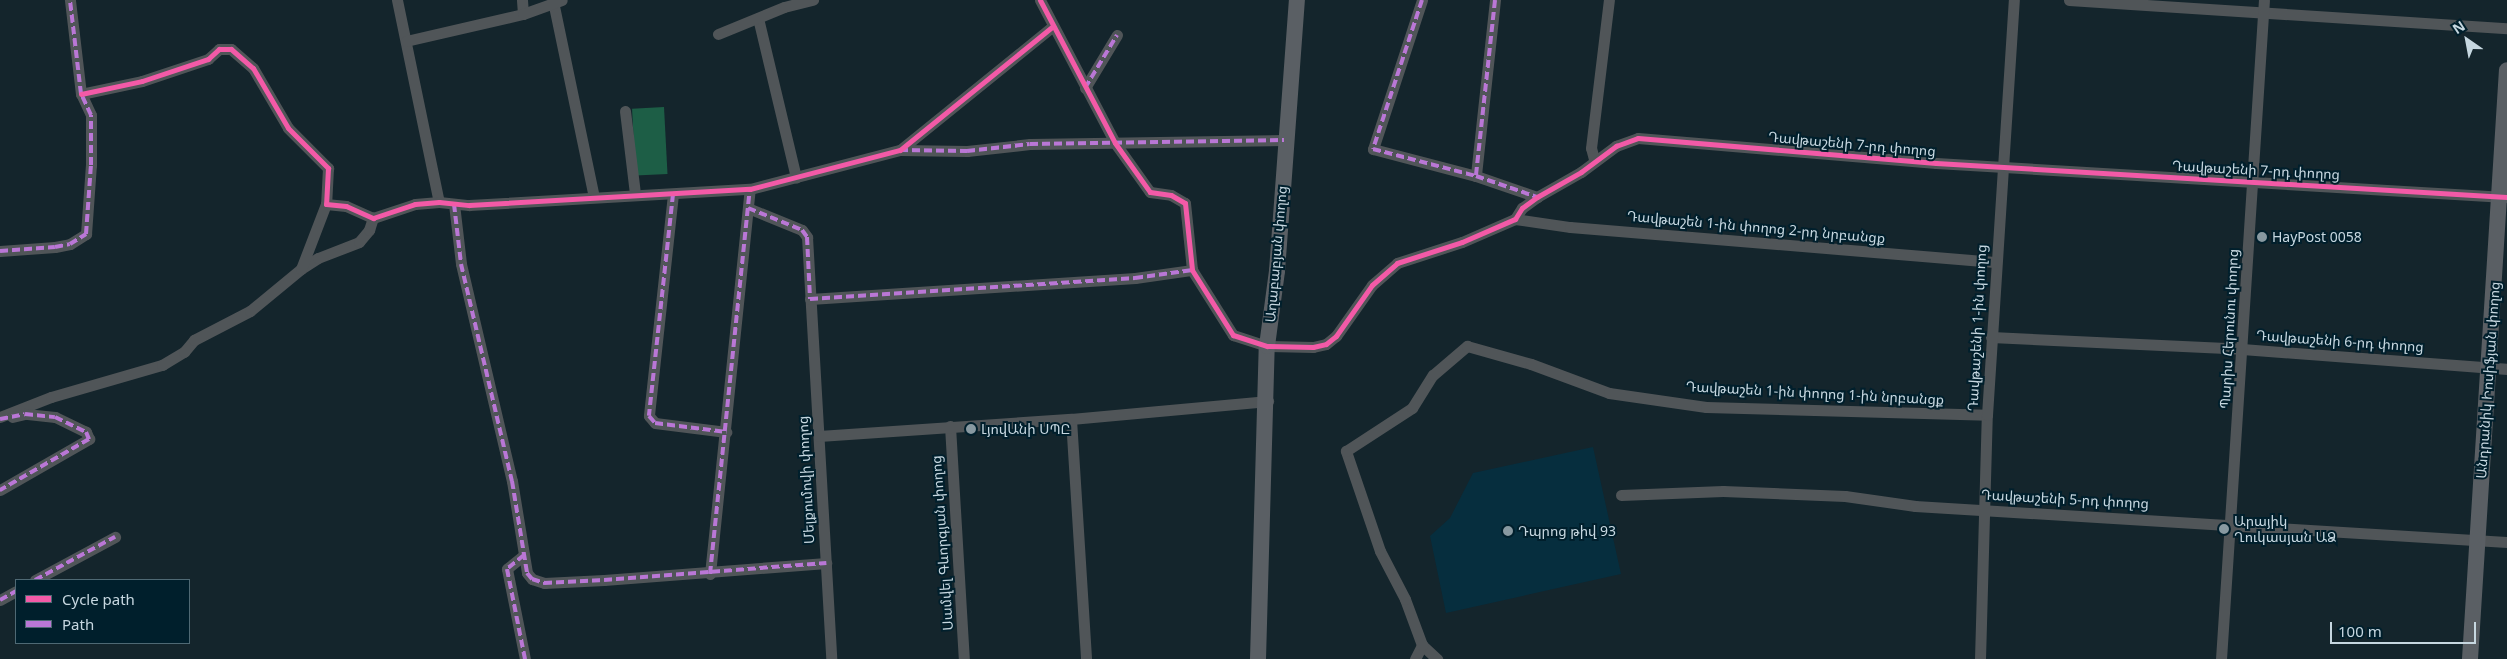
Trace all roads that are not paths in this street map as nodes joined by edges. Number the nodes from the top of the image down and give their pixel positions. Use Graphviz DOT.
graph roads {
  1 [pos="70,0"];
  2 [pos="397,0"];
  3 [pos="522,0"];
  4 [pos="813,0"];
  5 [pos="1040,0"];
  6 [pos="1297,0"];
  7 [pos="1422,0"];
  8 [pos="1495,0"];
  9 [pos="1609,0"];
  10 [pos="2014,0"];
  11 [pos="2069,0"];
  12 [pos="2264,0"];
  13 [pos="558,3"];
  14 [pos="2263,13"];
  15 [pos="523,14"];
  16 [pos="758,18"];
  17 [pos="1053,26"];
  18 [pos="2507,28"];
  19 [pos="718,34"];
  20 [pos="1117,35"];
  21 [pos="406,41"];
  22 [pos="2507,70"];
  23 [pos="1085,88"];
  24 [pos="81,94"];
  25 [pos="625,111"];
  26 [pos="1284,140"];
  27 [pos="1116,142"];
  28 [pos="900,150"];
  29 [pos="1594,159"];
  30 [pos="2003,166"];
  31 [pos="1476,176"];
  32 [pos="796,178"];
  33 [pos="2252,182"];
  34 [pos="750,189"];
  35 [pos="635,194"];
  36 [pos="674,194"];
  37 [pos="594,197"];
  38 [pos="1538,197"];
  39 [pos="2503,197"];
  40 [pos="439,202"];
  41 [pos="326,204"];
  42 [pos="454,204"];
  43 [pos="748,208"];
  44 [pos="373,218"];
  45 [pos="1515,219"];
  46 [pos="0,251"];
  47 [pos="1995,262"];
  48 [pos="301,269"];
  49 [pos="1192,270"];
  50 [pos="810,299"];
  51 [pos="1991,337"];
  52 [pos="1267,346"];
  53 [pos="2242,349"];
  54 [pos="2488,368"];
  55 [pos="2507,369"];
  56 [pos="1268,401"];
  57 [pos="1987,415"];
  58 [pos="0,418"];
  59 [pos="1070,419"];
  60 [pos="950,426"];
  61 [pos="726,432"];
  62 [pos="819,436"];
  63 [pos="0,490"];
  64 [pos="1621,495"];
  65 [pos="1984,509"];
  66 [pos="2232,523"];
  67 [pos="115,537"];
  68 [pos="2478,541"];
  69 [pos="2507,542"];
  70 [pos="524,555"];
  71 [pos="826,563"];
  72 [pos="710,574"];
  73 [pos="37,579"];
  74 [pos="15,592"];
  75 [pos="0,600"];
  76 [pos="1422,646"];
  77 [pos="525,659"];
  78 [pos="831,659"];
  79 [pos="964,659"];
  80 [pos="1086,659"];
  81 [pos="1258,659"];
  82 [pos="1415,659"];
  83 [pos="1437,659"];
  84 [pos="1980,659"];
  85 [pos="2221,659"];
  86 [pos="2470,659"];
  1 -- 24 [label="street"];
  2 -- 21 [label="street"];
  3 -- 15 [label="street"];
  4 -- 16 [label="street"];
  5 -- 17 [label="street"];
  6 -- 26 [label="street, Աղաբաբյան փողոց"];
  7 -- 31 [label="street"];
  8 -- 31 [label="street"];
  9 -- 29 [label="street"];
  10 -- 30 [label="street, Դավթաշենի 1-ին փողոց"];
  11 -- 14 [label="street"];
  12 -- 14 [label="street, Պարիս Հերունու փողոց"];
  13 -- 15 [label="street"];
  13 -- 37 [label="street"];
  14 -- 18 [label="street"];
  14 -- 33 [label="street, Պարիս Հերունու փողոց"];
  15 -- 21 [label="street"];
  16 -- 19 [label="street"];
  16 -- 32 [label="street"];
  17 -- 23 [label="street"];
  17 -- 28 [label="street"];
  20 -- 23 [label="street"];
  21 -- 40 [label="street"];
  22 -- 39 [label="street, Անդրանիկ Իոսիֆյան փողոց"];
  23 -- 27 [label="street"];
  24 -- 41 [label="street"];
  24 -- 46 [label="street"];
  25 -- 35 [label="street"];
  26 -- 27 [label="street"];
  26 -- 52 [label="street, Աղաբաբյան փողոց"];
  27 -- 28 [label="street"];
  27 -- 49 [label="street"];
  28 -- 32 [label="street"];
  29 -- 30 [label="street, Դավթաշենի 7-րդ փողոց"];
  29 -- 38 [label="street, Դավթաշենի 7-րդ փողոց"];
  30 -- 33 [label="street, Դավթաշենի 7-րդ փողոց"];
  30 -- 47 [label="street, Դավթաշենի 1-ին փողոց"];
  31 -- 38 [label="street"];
  32 -- 34 [label="street"];
  33 -- 39 [label="street, Դավթաշենի 7-րդ փողոց"];
  33 -- 53 [label="street, Պարիս Հերունու փողոց"];
  34 -- 36 [label="street"];
  34 -- 43 [label="street"];
  35 -- 36 [label="street"];
  35 -- 37 [label="street"];
  36 -- 61 [label="street"];
  37 -- 42 [label="street"];
  38 -- 45 [label="street, Դավթաշենի 7-րդ փողոց"];
  39 -- 54 [label="street, Անդրանիկ Իոսիֆյան փողոց"];
  40 -- 42 [label="street"];
  40 -- 44 [label="street"];
  41 -- 44 [label="street"];
  41 -- 48 [label="street"];
  42 -- 70 [label="street"];
  43 -- 50 [label="street, Մելքումովի փողոց"];
  43 -- 61 [label="street"];
  44 -- 48 [label="street"];
  45 -- 47 [label="street, Դավթաշեն 1-ին փողոց 2-րդ նրբանցք"];
  45 -- 52 [label="street, Դավթաշենի 7-րդ փողոց"];
  47 -- 51 [label="street, Դավթաշենի 1-ին փողոց"];
  48 -- 58 [label="street"];
  49 -- 50 [label="street"];
  49 -- 52 [label="street"];
  50 -- 62 [label="street, Մելքումովի փողոց"];
  51 -- 53 [label="street, Դավթաշենի 6-րդ փողոց"];
  51 -- 57 [label="street, Դավթաշենի 1-ին փողոց"];
  52 -- 56 [label="street, Աղաբաբյան փողոց"];
  53 -- 54 [label="street, Դավթաշենի 6-րդ փողոց"];
  53 -- 66 [label="street, Պարիս Հերունու փողոց"];
  54 -- 55 [label="street, Դավթաշենի 6-րդ փողոց"];
  54 -- 68 [label="street, Անդրանիկ Իոսիֆյան փողոց"];
  56 -- 59 [label="street"];
  56 -- 81 [label="street, Աղաբաբյան փողոց"];
  57 -- 65 [label="street, Դավթաշենի 1-ին փողոց"];
  57 -- 76 [label="street, Դավթաշեն 1-ին փողոց 1-ին նրբանցք"];
  58 -- 63 [label="street"];
  59 -- 60 [label="street"];
  59 -- 80 [label="street"];
  60 -- 62 [label="street"];
  60 -- 79 [label="street, Սամվել Գևորգյան փողոց"];
  61 -- 72 [label="street"];
  62 -- 71 [label="street, Մելքումովի փողոց"];
  64 -- 65 [label="street, Դավթաշենի 5-րդ փողոց"];
  65 -- 66 [label="street, Դավթաշենի 5-րդ փողոց"];
  65 -- 84 [label="street, Դավթաշենի 1-ին փողոց"];
  66 -- 68 [label="street, Դավթաշենի 5-րդ փողոց"];
  66 -- 85 [label="street, Պարիս Հերունու փողոց"];
  67 -- 73 [label="street"];
  68 -- 69 [label="street, Դավթաշենի 5-րդ փողոց"];
  68 -- 86 [label="street, Անդրանիկ Իոսիֆյան փողոց"];
  70 -- 72 [label="street"];
  70 -- 77 [label="street"];
  71 -- 72 [label="street"];
  71 -- 78 [label="street, Մելքումովի փողոց"];
  74 -- 75 [label="street"];
  76 -- 82 [label="street"];
  76 -- 83 [label="street"];
}
